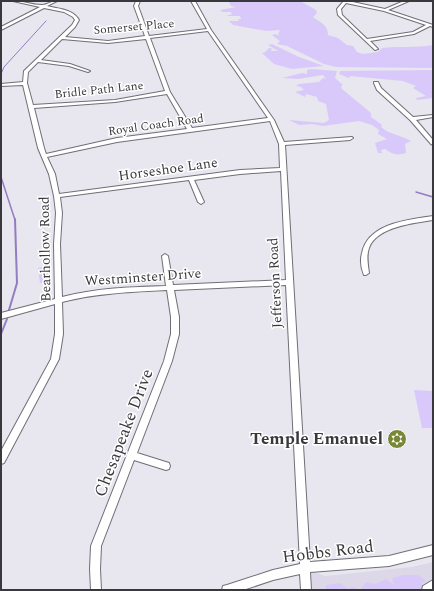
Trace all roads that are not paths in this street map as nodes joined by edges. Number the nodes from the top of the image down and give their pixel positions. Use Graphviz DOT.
graph roads {
  1 [pos="15,1"];
  2 [pos="55,1"];
  3 [pos="138,1"];
  4 [pos="193,1"];
  5 [pos="342,1"];
  6 [pos="407,1"];
  7 [pos="346,2"];
  8 [pos="44,6"];
  9 [pos="385,10"];
  10 [pos="431,26"];
  11 [pos="1,29"];
  12 [pos="209,30"];
  13 [pos="147,37"];
  14 [pos="61,38"];
  15 [pos="366,40"];
  16 [pos="376,49"];
  17 [pos="37,61"];
  18 [pos="88,71"];
  19 [pos="376,82"];
  20 [pos="25,83"];
  21 [pos="1,85"];
  22 [pos="168,92"];
  23 [pos="31,107"];
  24 [pos="433,116"];
  25 [pos="271,119"];
  26 [pos="412,119"];
  27 [pos="190,130"];
  28 [pos="350,138"];
  29 [pos="433,143"];
  30 [pos="282,144"];
  31 [pos="44,156"];
  32 [pos="283,169"];
  33 [pos="191,179"];
  34 [pos="57,196"];
  35 [pos="201,202"];
  36 [pos="433,218"];
  37 [pos="165,256"];
  38 [pos="366,273"];
  39 [pos="289,282"];
  40 [pos="170,287"];
  41 [pos="58,300"];
  42 [pos="1,316"];
  43 [pos="133,456"];
  44 [pos="1,460"];
  45 [pos="166,466"];
  46 [pos="433,550"];
  47 [pos="304,568"];
  48 [pos="433,585"];
  49 [pos="96,590"];
  50 [pos="227,590"];
  51 [pos="306,590"];
  52 [pos="427,590"];
  1 -- 8 [label="street"];
  2 -- 8 [label="street"];
  3 -- 13 [label="street"];
  4 -- 12 [label="street, Jefferson Road"];
  5 -- 7 [label="street"];
  6 -- 9 [label="street"];
  7 -- 9 [label="street"];
  7 -- 15 [label="street"];
  8 -- 11 [label="street"];
  8 -- 14 [label="street"];
  9 -- 10 [label="street"];
  10 -- 15 [label="street"];
  12 -- 13 [label="street, Somerset Place"];
  12 -- 25 [label="street, Jefferson Road"];
  13 -- 14 [label="street, Somerset Place"];
  13 -- 22 [label="street"];
  14 -- 17 [label="street"];
  15 -- 16 [label="street"];
  17 -- 18 [label="street"];
  17 -- 20 [label="street"];
  19 -- 26 [label="street"];
  20 -- 21 [label="street"];
  20 -- 23 [label="street, Bearhollow Road"];
  22 -- 23 [label="street, Bridle Path Lane"];
  22 -- 27 [label="street"];
  23 -- 31 [label="street, Bearhollow Road"];
  24 -- 26 [label="street"];
  25 -- 27 [label="street, Royal Coach Road"];
  25 -- 30 [label="street, Jefferson Road"];
  26 -- 29 [label="street"];
  27 -- 31 [label="street, Royal Coach Road"];
  28 -- 30 [label="street"];
  30 -- 32 [label="street, Jefferson Road"];
  31 -- 34 [label="street, Bearhollow Road"];
  32 -- 33 [label="street, Horseshoe Lane"];
  32 -- 39 [label="street, Jefferson Road"];
  33 -- 34 [label="street, Horseshoe Lane"];
  33 -- 35 [label="street"];
  34 -- 41 [label="street, Bearhollow Road"];
  36 -- 38 [label="street"];
  37 -- 40 [label="street, Chesapeake Drive"];
  39 -- 40 [label="street, Westminster Drive"];
  39 -- 47 [label="street, Jefferson Road"];
  40 -- 41 [label="street, Westminster Drive"];
  40 -- 43 [label="street, Chesapeake Drive"];
  41 -- 42 [label="street, Westminster Drive"];
  41 -- 44 [label="street, Bearhollow Road"];
  43 -- 45 [label="street"];
  43 -- 49 [label="street, Chesapeake Drive"];
  46 -- 47 [label="street, Hobbs Road"];
  47 -- 50 [label="street, Hobbs Road"];
  47 -- 51 [label="street, Jefferson Road"];
  48 -- 52 [label="street"];
}
